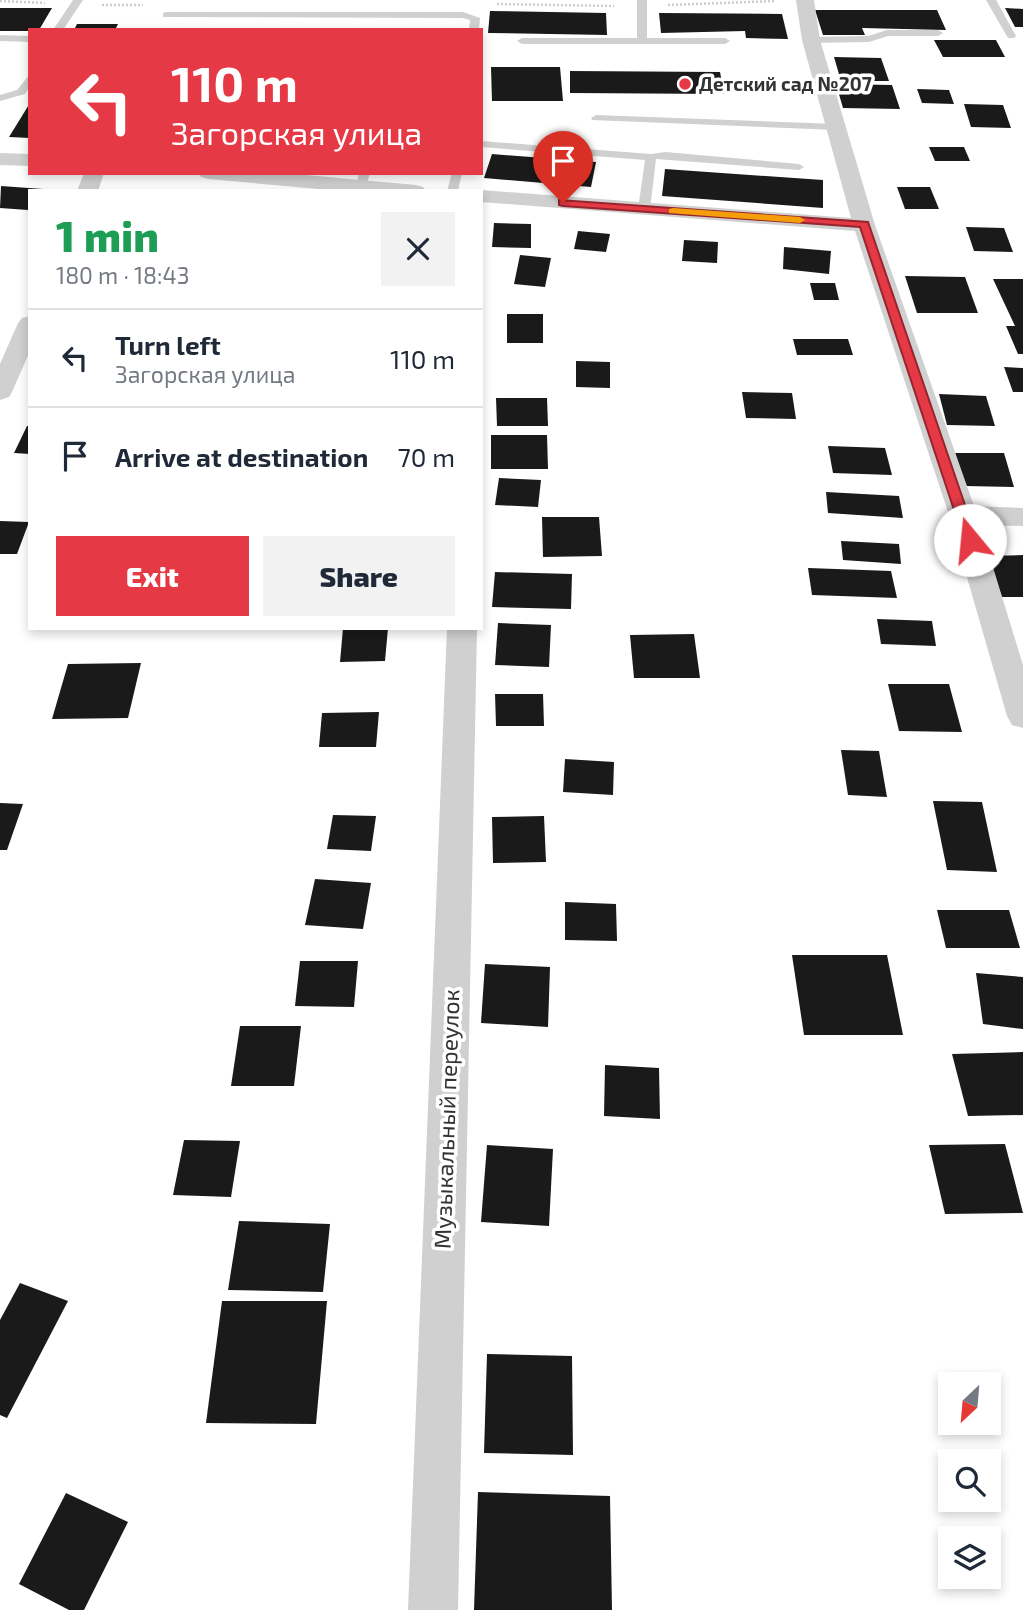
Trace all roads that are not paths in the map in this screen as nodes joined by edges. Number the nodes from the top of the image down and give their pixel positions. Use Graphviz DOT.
graph roads {
  1 [pos="78,0"];
  2 [pos="642,0"];
  3 [pos="805,0"];
  4 [pos="991,0"];
  5 [pos="166,15"];
  6 [pos="59,28"];
  7 [pos="474,28"];
  8 [pos="1023,32"];
  9 [pos="938,33"];
  10 [pos="0,38"];
  11 [pos="28,39"];
  12 [pos="642,40"];
  13 [pos="811,40"];
  14 [pos="522,41"];
  15 [pos="725,41"];
  16 [pos="28,80"];
  17 [pos="0,98"];
  18 [pos="596,118"];
  19 [pos="836,127"];
  20 [pos="483,144"];
  21 [pos="651,158"];
  22 [pos="0,159"];
  23 [pos="28,160"];
  24 [pos="799,167"];
  25 [pos="252,175"];
  26 [pos="363,180"];
  27 [pos="406,189"];
  28 [pos="483,196"];
  29 [pos="644,209"];
  30 [pos="864,225"];
  31 [pos="28,328"];
  32 [pos="0,392"];
  33 [pos="963,515"];
  34 [pos="1023,517"];
  35 [pos="462,630"];
  36 [pos="1023,716"];
  37 [pos="433,1610"];
  1 -- 6 [label="lane"];
  2 -- 12 [label="lane"];
  3 -- 13 [label="street"];
  4 -- 8 [label="lane"];
  5 -- 7 [label="lane"];
  9 -- 13 [label="lane"];
  10 -- 11 [label="lane"];
  12 -- 14 [label="lane"];
  12 -- 15 [label="lane"];
  13 -- 19 [label="street"];
  16 -- 17 [label="lane"];
  18 -- 19 [label="lane"];
  19 -- 30 [label="street"];
  20 -- 21 [label="lane"];
  21 -- 24 [label="lane"];
  21 -- 29 [label="lane"];
  22 -- 23 [label="street"];
  25 -- 26 [label="street"];
  26 -- 27 [label="street"];
  28 -- 29 [label="street"];
  29 -- 30 [label="street"];
  30 -- 33 [label="street"];
  31 -- 32 [label="street"];
  33 -- 34 [label="street"];
  33 -- 36 [label="street"];
  35 -- 37 [label="street, Музыкальный переулок"];
}
